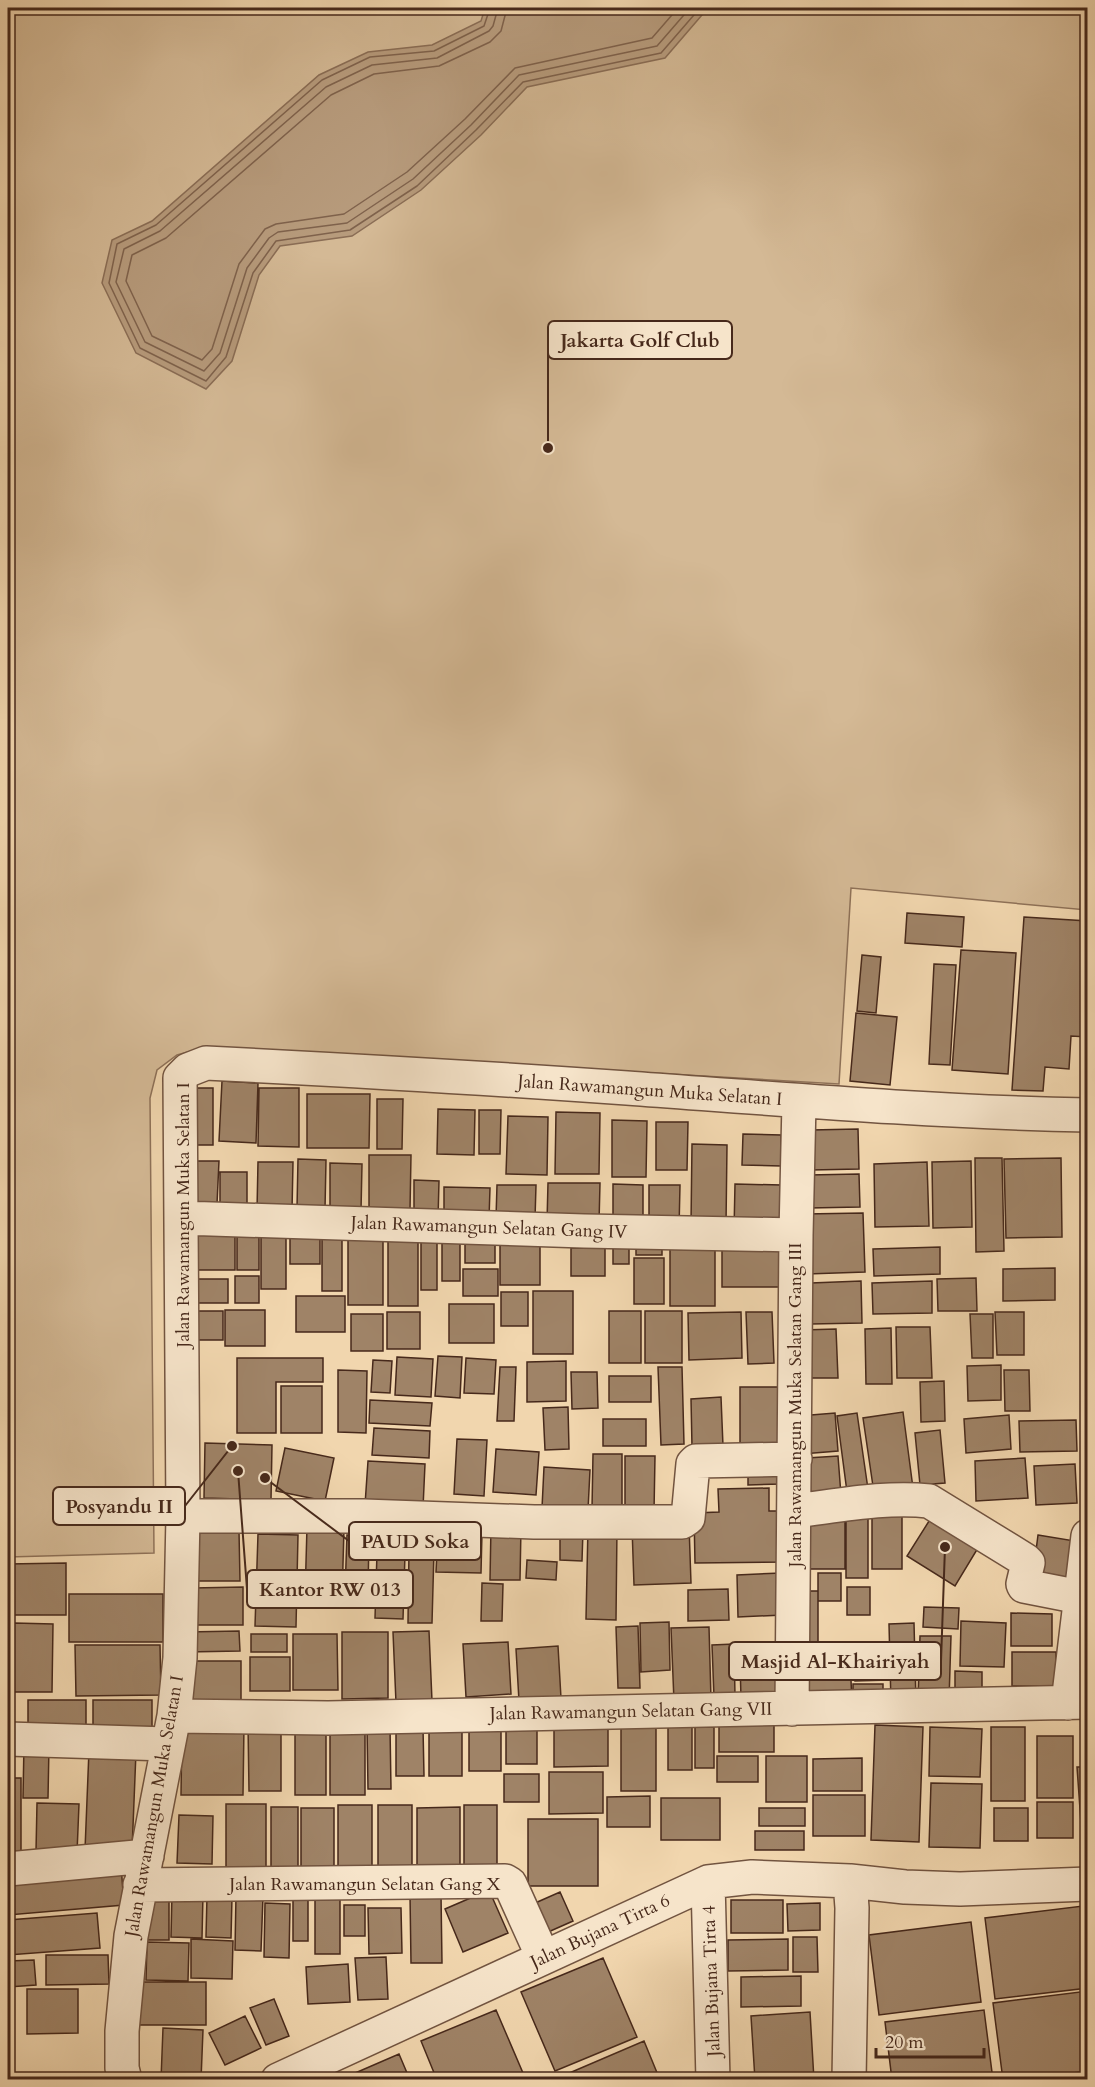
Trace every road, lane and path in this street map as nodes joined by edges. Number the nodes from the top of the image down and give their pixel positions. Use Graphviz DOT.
graph roads {
  1 [pos="799,1101"];
  2 [pos="1088,1114"];
  3 [pos="182,1218"];
  4 [pos="796,1235"];
  5 [pos="795,1459"];
  6 [pos="795,1511"];
  7 [pos="183,1516"];
  8 [pos="1088,1536"];
  9 [pos="1080,1597"];
  10 [pos="1078,1702"];
  11 [pos="792,1709"];
  12 [pos="171,1730"];
  13 [pos="8,1739"];
  14 [pos="8,1869"];
  15 [pos="143,1870"];
  16 [pos="850,1881"];
  17 [pos="708,1882"];
  18 [pos="1088,1884"];
  19 [pos="543,1957"];
  20 [pos="125,2079"];
  21 [pos="278,2079"];
  22 [pos="713,2079"];
  23 [pos="849,2079"];
  1 -- 2 [label="street, Jalan Rawamangun Muka Selatan I"];
  1 -- 3 [label="street, Jalan Rawamangun Muka Selatan I"];
  1 -- 4 [label="street, Jalan Rawamangun Muka Selatan Gang III"];
  3 -- 4 [label="street, Jalan Rawamangun Selatan Gang IV"];
  3 -- 7 [label="street, Jalan Rawamangun Muka Selatan I"];
  4 -- 5 [label="street, Jalan Rawamangun Muka Selatan Gang III"];
  5 -- 6 [label="street, Jalan Rawamangun Muka Selatan Gang III"];
  5 -- 7 [label="street"];
  6 -- 9 [label="street"];
  6 -- 11 [label="street, Jalan Rawamangun Muka Selatan Gang III"];
  7 -- 12 [label="street, Jalan Rawamangun Muka Selatan I"];
  8 -- 9 [label="street"];
  9 -- 10 [label="street"];
  10 -- 11 [label="street, Jalan Rawamangun Selatan Gang VII"];
  11 -- 12 [label="street, Jalan Rawamangun Selatan Gang VII"];
  12 -- 13 [label="street, Jalan Rawamangun Selatan Gang VII"];
  12 -- 15 [label="street, Jalan Rawamangun Muka Selatan I"];
  14 -- 15 [label="street"];
  15 -- 19 [label="street, Jalan Rawamangun Selatan Gang X"];
  15 -- 20 [label="street, Jalan Rawamangun Muka Selatan I"];
  16 -- 17 [label="street, Jalan Bujana Tirta 6"];
  16 -- 18 [label="street, Jalan Bujana Tirta 6"];
  16 -- 23 [label="street"];
  17 -- 19 [label="street, Jalan Bujana Tirta 6"];
  17 -- 22 [label="street, Jalan Bujana Tirta 4"];
  19 -- 21 [label="street, Jalan Bujana Tirta 6"];
}
